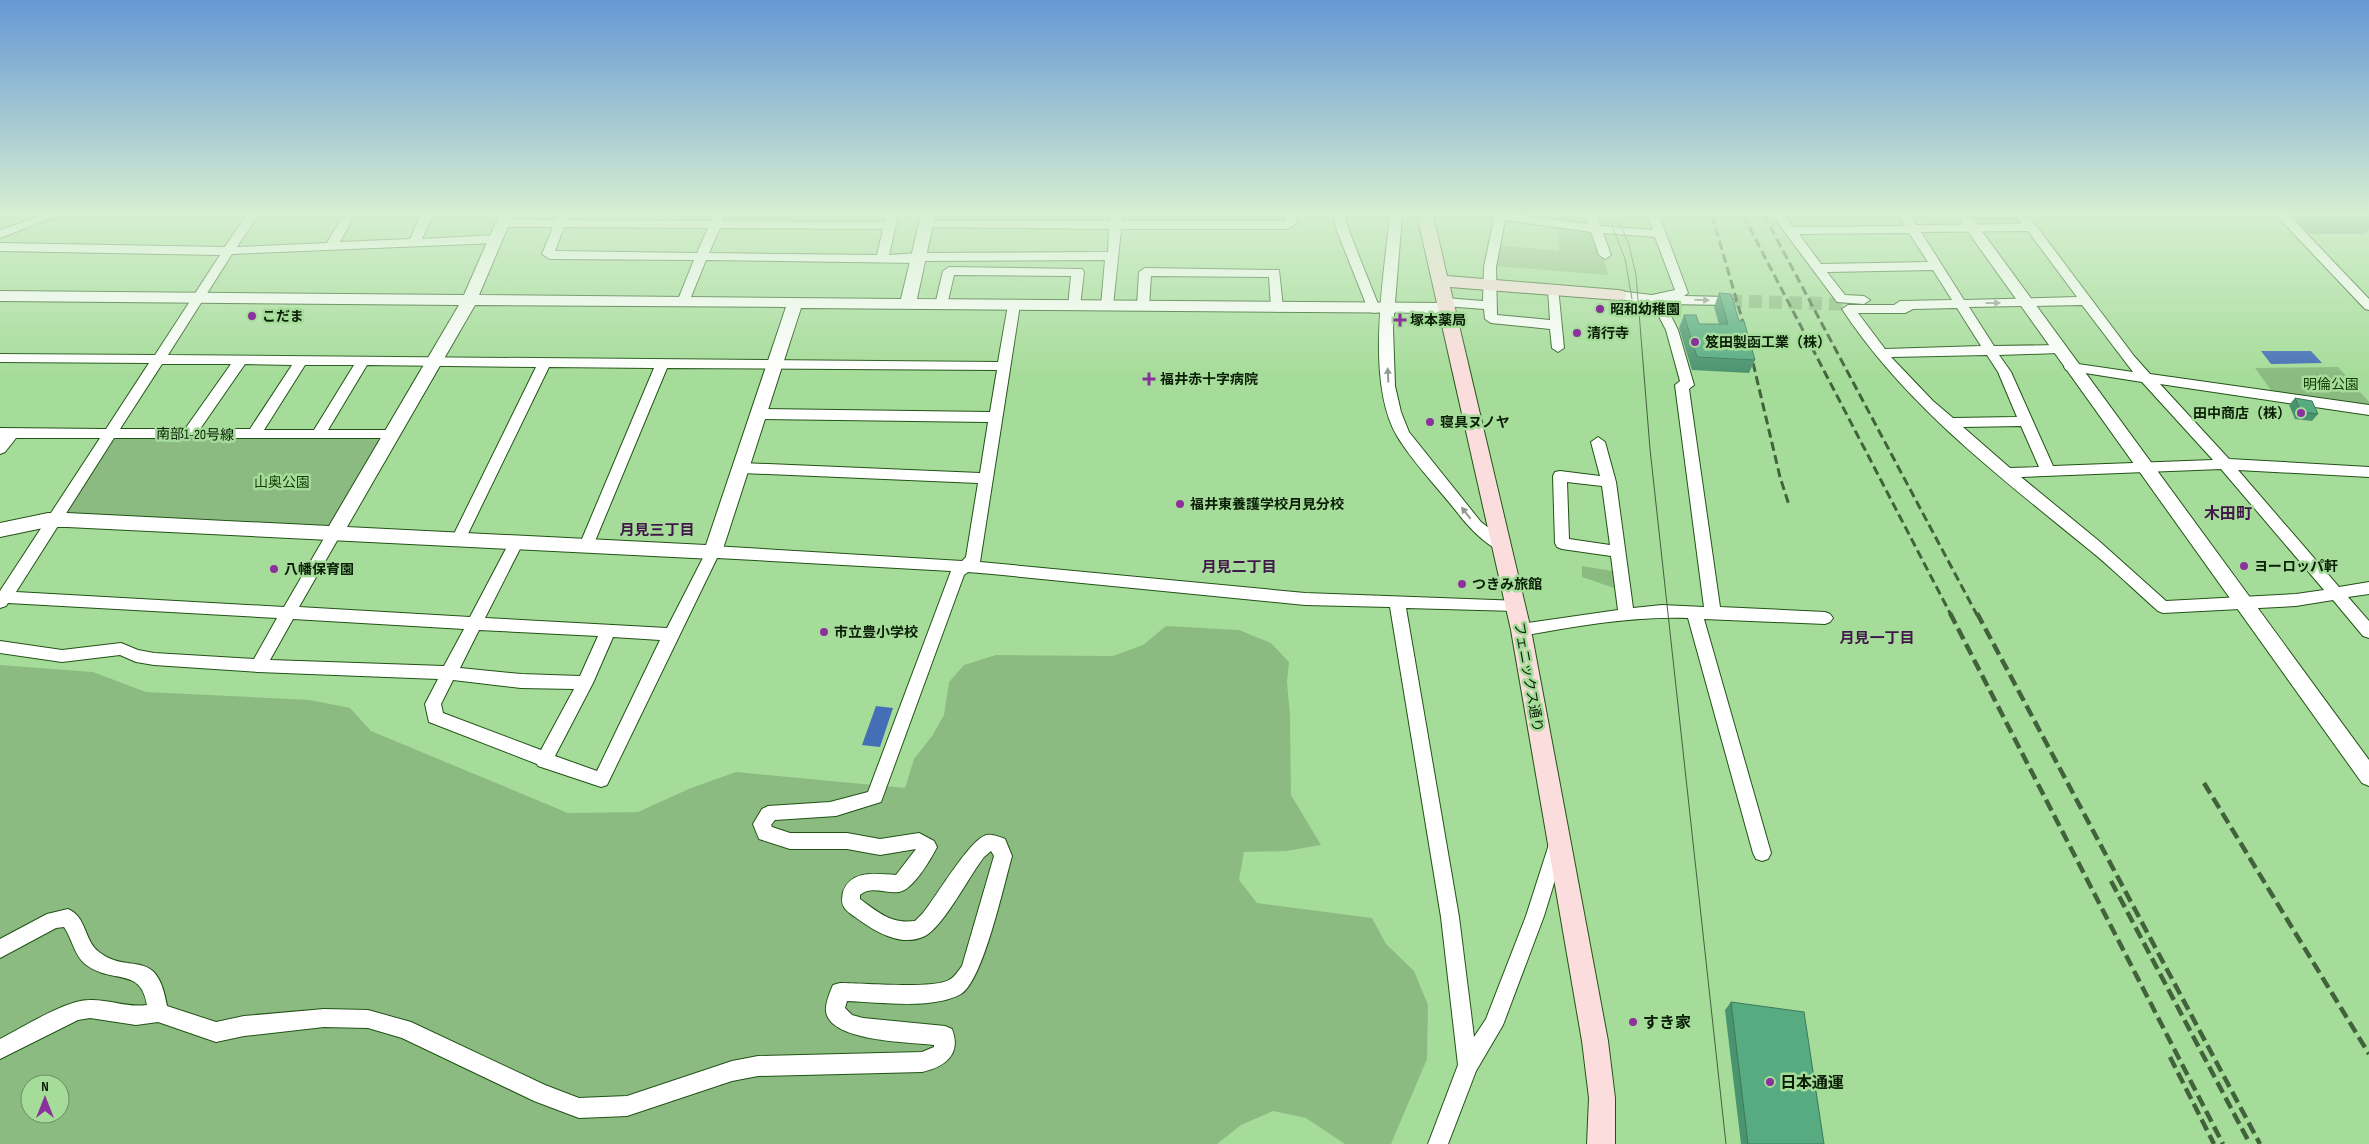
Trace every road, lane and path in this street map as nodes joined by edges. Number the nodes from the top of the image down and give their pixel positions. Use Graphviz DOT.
graph roads {
  1 [pos="217,268"];
  2 [pos="483,268"];
  3 [pos="697,268"];
  4 [pos="916,268"];
  5 [pos="1110,268"];
  6 [pos="1361,268"];
  7 [pos="1387,268"];
  8 [pos="1437,268"];
  9 [pos="1489,268"];
  10 [pos="1673,268"];
  11 [pos="1817,268"];
  12 [pos="1939,268"];
  13 [pos="2001,268"];
  14 [pos="2062,268"];
  15 [pos="2333,268"];
  16 [pos="1488,285"];
  17 [pos="1554,290"];
  18 [pos="1618,295"];
  19 [pos="0,296"];
  20 [pos="1444,297"];
  21 [pos="198,298"];
  22 [pos="1656,299"];
  23 [pos="469,301"];
  24 [pos="1729,301"];
  25 [pos="2086,301"];
  26 [pos="684,302"];
  27 [pos="795,303"];
  28 [pos="1961,303"];
  29 [pos="2025,303"];
  30 [pos="908,304"];
  31 [pos="1843,304"];
  32 [pos="942,305"];
  33 [pos="1014,305"];
  34 [pos="1489,305"];
  35 [pos="1910,305"];
  36 [pos="1074,306"];
  37 [pos="1108,306"];
  38 [pos="1143,306"];
  39 [pos="2369,306"];
  40 [pos="1277,308"];
  41 [pos="1381,308"];
  42 [pos="1556,325"];
  43 [pos="1558,348"];
  44 [pos="2058,349"];
  45 [pos="1990,351"];
  46 [pos="1881,353"];
  47 [pos="0,358"];
  48 [pos="158,359"];
  49 [pos="241,360"];
  50 [pos="302,360"];
  51 [pos="363,361"];
  52 [pos="433,362"];
  53 [pos="545,362"];
  54 [pos="662,363"];
  55 [pos="776,364"];
  56 [pos="1004,366"];
  57 [pos="2071,367"];
  58 [pos="2148,379"];
  59 [pos="2369,410"];
  60 [pos="760,414"];
  61 [pos="996,417"];
  62 [pos="2026,421"];
  63 [pos="1950,423"];
  64 [pos="6,433"];
  65 [pos="111,433"];
  66 [pos="189,434"];
  67 [pos="253,435"];
  68 [pos="318,435"];
  69 [pos="391,435"];
  70 [pos="1598,442"];
  71 [pos="0,449"];
  72 [pos="2225,464"];
  73 [pos="742,468"];
  74 [pos="2144,468"];
  75 [pos="2048,470"];
  76 [pos="2369,472"];
  77 [pos="2006,473"];
  78 [pos="986,478"];
  79 [pos="1609,482"];
  80 [pos="54,520"];
  81 [pos="0,530"];
  82 [pos="335,532"];
  83 [pos="458,540"];
  84 [pos="516,543"];
  85 [pos="586,546"];
  86 [pos="1502,546"];
  87 [pos="713,552"];
  88 [pos="1618,552"];
  89 [pos="966,566"];
  90 [pos="2369,588"];
  91 [pos="2338,593"];
  92 [pos="1,599"];
  93 [pos="1397,602"];
  94 [pos="2242,603"];
  95 [pos="1516,605"];
  96 [pos="289,612"];
  97 [pos="1694,612"];
  98 [pos="1713,613"];
  99 [pos="1626,615"];
  100 [pos="1825,618"];
  101 [pos="475,622"];
  102 [pos="608,630"];
  103 [pos="1521,630"];
  104 [pos="2369,632"];
  105 [pos="671,634"];
  106 [pos="0,647"];
  107 [pos="258,666"];
  108 [pos="448,673"];
  109 [pos="585,683"];
  110 [pos="2361,755"];
  111 [pos="544,760"];
  112 [pos="2369,778"];
  113 [pos="1558,840"];
  114 [pos="1762,853"];
  115 [pos="0,949"];
  116 [pos="158,1012"];
  117 [pos="0,1049"];
  118 [pos="1468,1065"];
  119 [pos="1438,1144"];
  120 [pos="1601,1144"];
  1 -- 21 [label="street"];
  2 -- 23 [label="street"];
  3 -- 26 [label="street"];
  4 -- 30 [label="street"];
  5 -- 37 [label="street"];
  6 -- 41 [label="street"];
  7 -- 41 [label="street"];
  8 -- 20 [label="main road, フェニックス通り"];
  9 -- 16 [label="street"];
  10 -- 22 [label="street"];
  11 -- 35 [label="street"];
  12 -- 28 [label="street"];
  13 -- 29 [label="street"];
  14 -- 25 [label="street"];
  15 -- 39 [label="street"];
  16 -- 17 [label="main road"];
  16 -- 20 [label="main road"];
  16 -- 34 [label="street"];
  17 -- 18 [label="main road"];
  17 -- 42 [label="street"];
  18 -- 22 [label="street"];
  19 -- 21 [label="street"];
  20 -- 34 [label="street"];
  20 -- 41 [label="street"];
  20 -- 86 [label="main road, フェニックス通り"];
  21 -- 23 [label="street"];
  21 -- 48 [label="street"];
  22 -- 24 [label="street, one-way"];
  22 -- 98 [label="street"];
  23 -- 26 [label="street"];
  23 -- 52 [label="street"];
  25 -- 29 [label="street"];
  25 -- 58 [label="street"];
  26 -- 27 [label="street"];
  27 -- 30 [label="street"];
  27 -- 55 [label="street"];
  28 -- 29 [label="street, one-way"];
  28 -- 35 [label="street"];
  28 -- 45 [label="street"];
  29 -- 44 [label="street"];
  30 -- 32 [label="street"];
  31 -- 35 [label="street"];
  32 -- 33 [label="street"];
  32 -- 36 [label="street"];
  33 -- 36 [label="street"];
  33 -- 56 [label="street"];
  34 -- 42 [label="street"];
  35 -- 46 [label="street"];
  36 -- 37 [label="street"];
  37 -- 38 [label="street"];
  38 -- 40 [label="street"];
  38 -- 40 [label="street"];
  40 -- 41 [label="street"];
  86 -- 41 [label="street, one-way"];
  42 -- 43 [label="street"];
  44 -- 45 [label="street"];
  44 -- 57 [label="street"];
  45 -- 46 [label="street"];
  45 -- 62 [label="street"];
  46 -- 63 [label="street"];
  47 -- 48 [label="street"];
  48 -- 49 [label="street"];
  48 -- 65 [label="street"];
  49 -- 50 [label="street"];
  49 -- 66 [label="street"];
  50 -- 51 [label="street"];
  50 -- 67 [label="street"];
  51 -- 52 [label="street"];
  51 -- 68 [label="street"];
  52 -- 53 [label="street"];
  52 -- 69 [label="street"];
  53 -- 54 [label="street"];
  53 -- 83 [label="street"];
  54 -- 55 [label="street"];
  54 -- 85 [label="street"];
  55 -- 56 [label="street"];
  55 -- 60 [label="street"];
  56 -- 61 [label="street"];
  57 -- 58 [label="street"];
  57 -- 74 [label="street"];
  58 -- 59 [label="street"];
  58 -- 72 [label="street"];
  60 -- 61 [label="street"];
  60 -- 73 [label="street"];
  61 -- 78 [label="street"];
  62 -- 63 [label="street"];
  62 -- 75 [label="street"];
  63 -- 77 [label="street"];
  64 -- 65 [label="street, 南部1-20号線"];
  64 -- 71 [label="street"];
  65 -- 66 [label="street, 南部1-20号線"];
  65 -- 80 [label="street"];
  66 -- 67 [label="street, 南部1-20号線"];
  67 -- 68 [label="street, 南部1-20号線"];
  68 -- 69 [label="street, 南部1-20号線"];
  69 -- 82 [label="street"];
  70 -- 79 [label="street"];
  72 -- 74 [label="street"];
  72 -- 76 [label="street"];
  72 -- 91 [label="street"];
  73 -- 78 [label="street"];
  73 -- 87 [label="street"];
  74 -- 75 [label="street"];
  74 -- 94 [label="street"];
  75 -- 77 [label="street"];
  77 -- 94 [label="street"];
  78 -- 89 [label="street"];
  79 -- 88 [label="street"];
  79 -- 88 [label="street"];
  80 -- 81 [label="street"];
  80 -- 82 [label="street"];
  80 -- 92 [label="street"];
  82 -- 83 [label="street"];
  82 -- 96 [label="street"];
  83 -- 84 [label="street"];
  84 -- 85 [label="street"];
  84 -- 101 [label="street"];
  85 -- 87 [label="street"];
  86 -- 95 [label="main road, フェニックス通り"];
  87 -- 89 [label="street"];
  87 -- 105 [label="street"];
  88 -- 99 [label="street"];
  89 -- 93 [label="street"];
  89 -- 116 [label="street"];
  90 -- 91 [label="street"];
  91 -- 94 [label="street"];
  91 -- 104 [label="street"];
  92 -- 96 [label="street"];
  93 -- 95 [label="street"];
  93 -- 118 [label="street"];
  94 -- 110 [label="street"];
  95 -- 103 [label="main road, フェニックス通り"];
  96 -- 101 [label="street"];
  96 -- 107 [label="street"];
  97 -- 98 [label="street"];
  97 -- 99 [label="street"];
  97 -- 114 [label="street"];
  98 -- 100 [label="street"];
  99 -- 103 [label="street"];
  101 -- 102 [label="street"];
  101 -- 108 [label="street"];
  102 -- 105 [label="street"];
  102 -- 109 [label="street"];
  103 -- 113 [label="main road, フェニックス通り"];
  105 -- 111 [label="street"];
  106 -- 107 [label="street"];
  107 -- 108 [label="street"];
  108 -- 109 [label="street"];
  108 -- 111 [label="street"];
  109 -- 111 [label="street"];
  110 -- 112 [label="street"];
  113 -- 118 [label="street"];
  113 -- 120 [label="main road, フェニックス通り"];
  115 -- 116 [label="street"];
  116 -- 117 [label="street"];
  118 -- 119 [label="street"];
}
